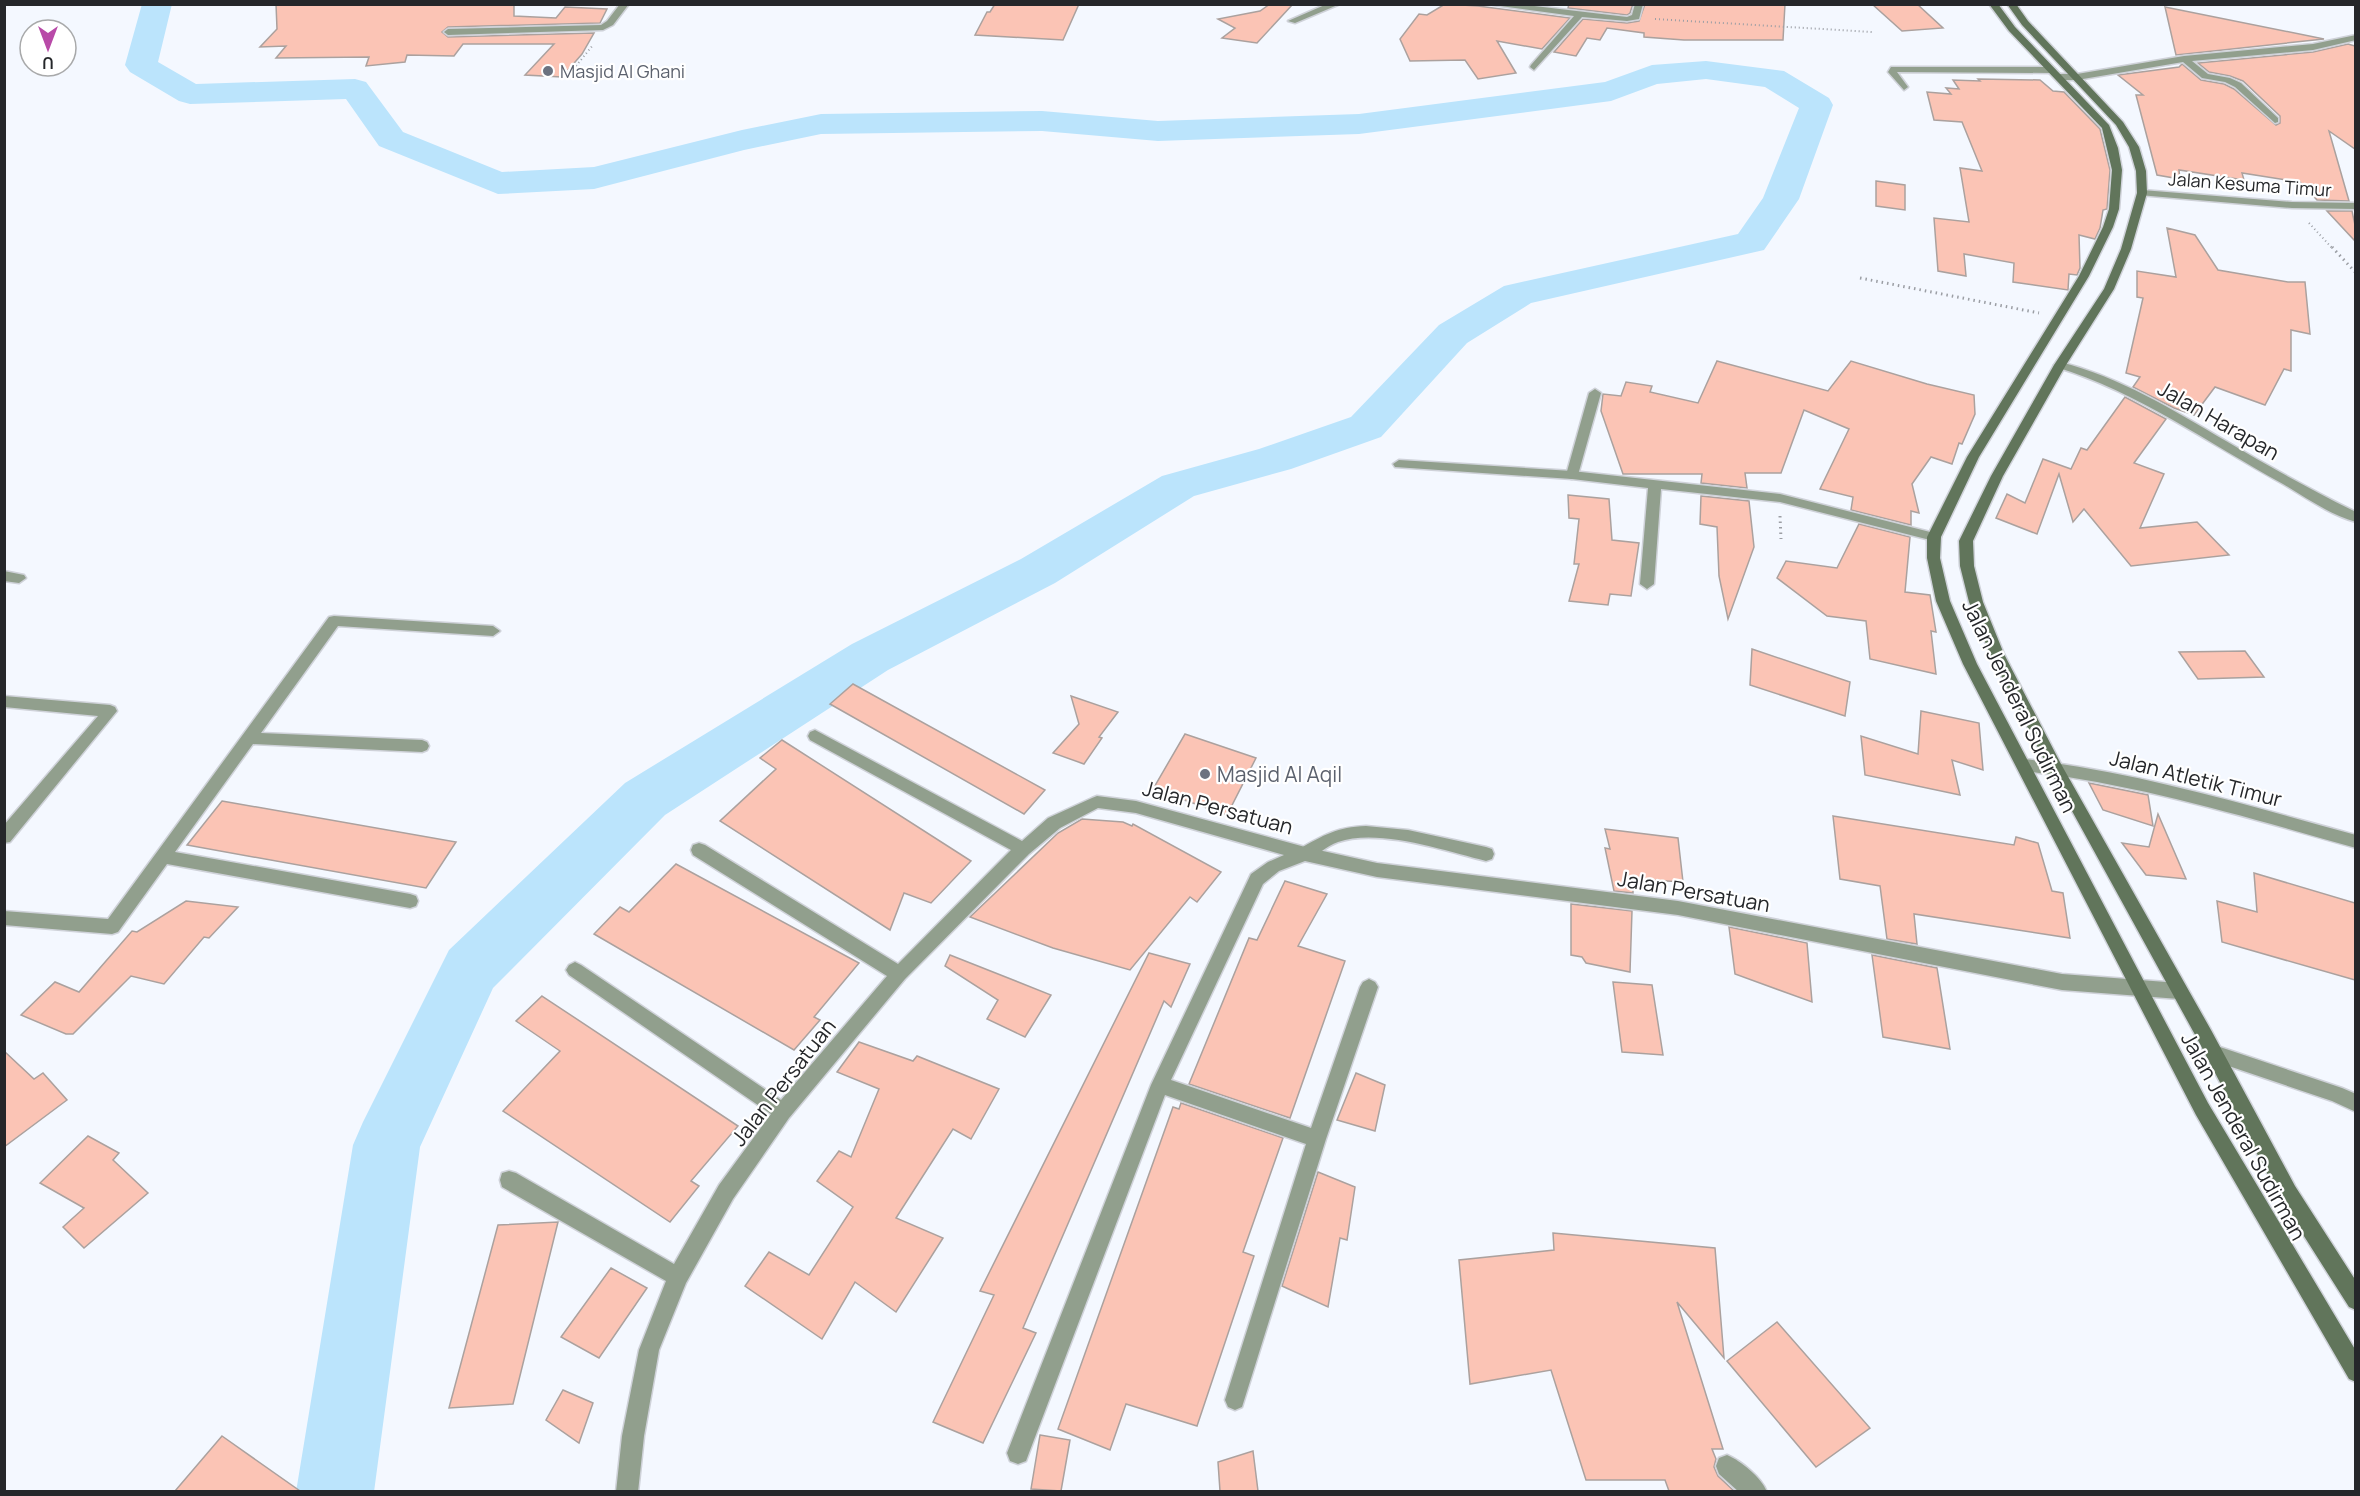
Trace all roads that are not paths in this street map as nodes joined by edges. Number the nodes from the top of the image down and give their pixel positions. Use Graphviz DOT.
graph roads {
  1 [pos="625,4"];
  2 [pos="1336,4"];
  3 [pos="1490,4"];
  4 [pos="1639,4"];
  5 [pos="1993,4"];
  6 [pos="2011,4"];
  7 [pos="1516,6"];
  8 [pos="1578,16"];
  9 [pos="1292,21"];
  10 [pos="448,32"];
  11 [pos="2355,38"];
  12 [pos="2184,59"];
  13 [pos="1534,67"];
  14 [pos="2056,74"];
  15 [pos="2077,77"];
  16 [pos="1904,87"];
  17 [pos="2276,120"];
  18 [pos="2142,193"];
  19 [pos="2355,206"];
  20 [pos="2086,300"];
  21 [pos="2060,365"];
  22 [pos="1595,393"];
  23 [pos="1399,464"];
  24 [pos="1572,475"];
  25 [pos="1655,483"];
  26 [pos="2355,518"];
  27 [pos="1934,537"];
  28 [pos="4,576"];
  29 [pos="19,578"];
  30 [pos="1647,584"];
  31 [pos="493,632"];
  32 [pos="4,701"];
  33 [pos="815,736"];
  34 [pos="249,738"];
  35 [pos="422,746"];
  36 [pos="2024,765"];
  37 [pos="2055,767"];
  38 [pos="4,837"];
  39 [pos="2355,842"];
  40 [pos="1023,849"];
  41 [pos="699,850"];
  42 [pos="1305,854"];
  43 [pos="1486,854"];
  44 [pos="164,857"];
  45 [pos="410,902"];
  46 [pos="4,918"];
  47 [pos="575,970"];
  48 [pos="899,974"];
  49 [pos="1369,987"];
  50 [pos="2138,988"];
  51 [pos="2179,991"];
  52 [pos="2214,1053"];
  53 [pos="1160,1085"];
  54 [pos="2355,1104"];
  55 [pos="783,1112"];
  56 [pos="1317,1139"];
  57 [pos="509,1180"];
  58 [pos="678,1277"];
  59 [pos="2355,1300"];
  60 [pos="2355,1372"];
  61 [pos="1235,1400"];
  62 [pos="1018,1453"];
  63 [pos="1727,1466"];
  64 [pos="627,1491"];
  65 [pos="1756,1491"];
  1 -- 10 [label="street"];
  2 -- 9 [label="street"];
  3 -- 7 [label="street"];
  4 -- 8 [label="street"];
  5 -- 14 [label="main road, Jalan Jenderal Sudirman"];
  6 -- 15 [label="main road, Jalan Jenderal Sudirman"];
  7 -- 8 [label="street"];
  8 -- 13 [label="street"];
  11 -- 12 [label="street"];
  12 -- 15 [label="street"];
  12 -- 17 [label="street"];
  14 -- 15 [label="street"];
  14 -- 16 [label="street"];
  14 -- 20 [label="main road, Jalan Jenderal Sudirman"];
  15 -- 18 [label="main road, Jalan Jenderal Sudirman"];
  18 -- 19 [label="street, Jalan Kesuma Timur"];
  18 -- 20 [label="main road, Jalan Jenderal Sudirman"];
  20 -- 21 [label="main road, Jalan Jenderal Sudirman"];
  20 -- 27 [label="main road, Jalan Jenderal Sudirman"];
  21 -- 26 [label="street, Jalan Harapan"];
  21 -- 37 [label="main road, Jalan Jenderal Sudirman"];
  22 -- 24 [label="street"];
  23 -- 24 [label="street"];
  24 -- 25 [label="street"];
  25 -- 27 [label="street"];
  25 -- 30 [label="street"];
  27 -- 36 [label="main road, Jalan Jenderal Sudirman"];
  28 -- 29 [label="street"];
  31 -- 34 [label="street"];
  32 -- 38 [label="street"];
  33 -- 40 [label="street"];
  34 -- 35 [label="street"];
  34 -- 44 [label="street"];
  36 -- 37 [label="street, Jalan Atletik Timur"];
  36 -- 50 [label="main road, Jalan Jenderal Sudirman"];
  37 -- 39 [label="street, Jalan Atletik Timur"];
  37 -- 51 [label="main road, Jalan Jenderal Sudirman"];
  40 -- 42 [label="street, Jalan Persatuan"];
  40 -- 48 [label="street, Jalan Persatuan"];
  41 -- 48 [label="street"];
  42 -- 43 [label="street"];
  42 -- 50 [label="street, Jalan Persatuan"];
  42 -- 53 [label="street"];
  44 -- 45 [label="street"];
  44 -- 46 [label="street"];
  47 -- 55 [label="street"];
  48 -- 55 [label="street, Jalan Persatuan"];
  49 -- 56 [label="street"];
  50 -- 51 [label="street, Jalan Persatuan"];
  50 -- 60 [label="main road, Jalan Jenderal Sudirman"];
  51 -- 52 [label="main road, Jalan Jenderal Sudirman"];
  52 -- 54 [label="street"];
  52 -- 59 [label="main road, Jalan Jenderal Sudirman"];
  53 -- 56 [label="street"];
  53 -- 62 [label="street"];
  55 -- 58 [label="street, Jalan Persatuan"];
  56 -- 61 [label="street"];
  57 -- 58 [label="street"];
  58 -- 64 [label="street, Jalan Persatuan"];
  63 -- 65 [label="street"];
}
